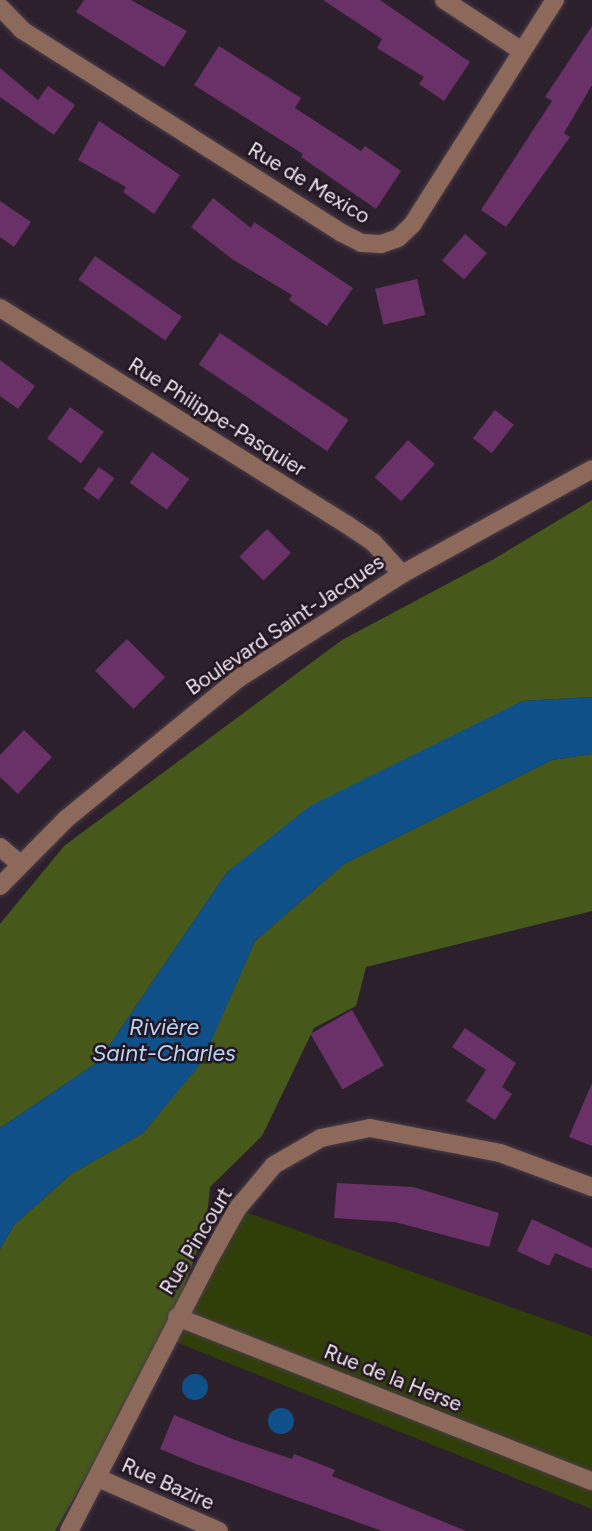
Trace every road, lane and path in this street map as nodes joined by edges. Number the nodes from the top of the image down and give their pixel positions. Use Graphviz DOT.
graph roads {
  1 [pos="444,0"];
  2 [pos="555,0"];
  3 [pos="0,7"];
  4 [pos="522,51"];
  5 [pos="0,308"];
  6 [pos="592,469"];
  7 [pos="402,574"];
  8 [pos="0,847"];
  9 [pos="19,862"];
  10 [pos="0,886"];
  11 [pos="592,1187"];
  12 [pos="177,1317"];
  13 [pos="98,1478"];
  14 [pos="592,1481"];
  15 [pos="69,1531"];
  16 [pos="219,1531"];
  1 -- 4 [label="street"];
  2 -- 4 [label="street, Rue de Mexico"];
  3 -- 4 [label="street, Rue de Mexico"];
  5 -- 7 [label="street, Rue Philippe-Pasquier"];
  6 -- 7 [label="street, Boulevard Saint-Jacques"];
  7 -- 9 [label="street, Boulevard Saint-Jacques"];
  8 -- 9 [label="street"];
  9 -- 10 [label="street, Boulevard Saint-Jacques"];
  11 -- 12 [label="street, Rue Pincourt"];
  12 -- 13 [label="street, Rue Pincourt"];
  12 -- 14 [label="street, Rue de la Herse"];
  13 -- 15 [label="street, Rue Pincourt"];
  13 -- 16 [label="street, Rue Bazire"];
}
